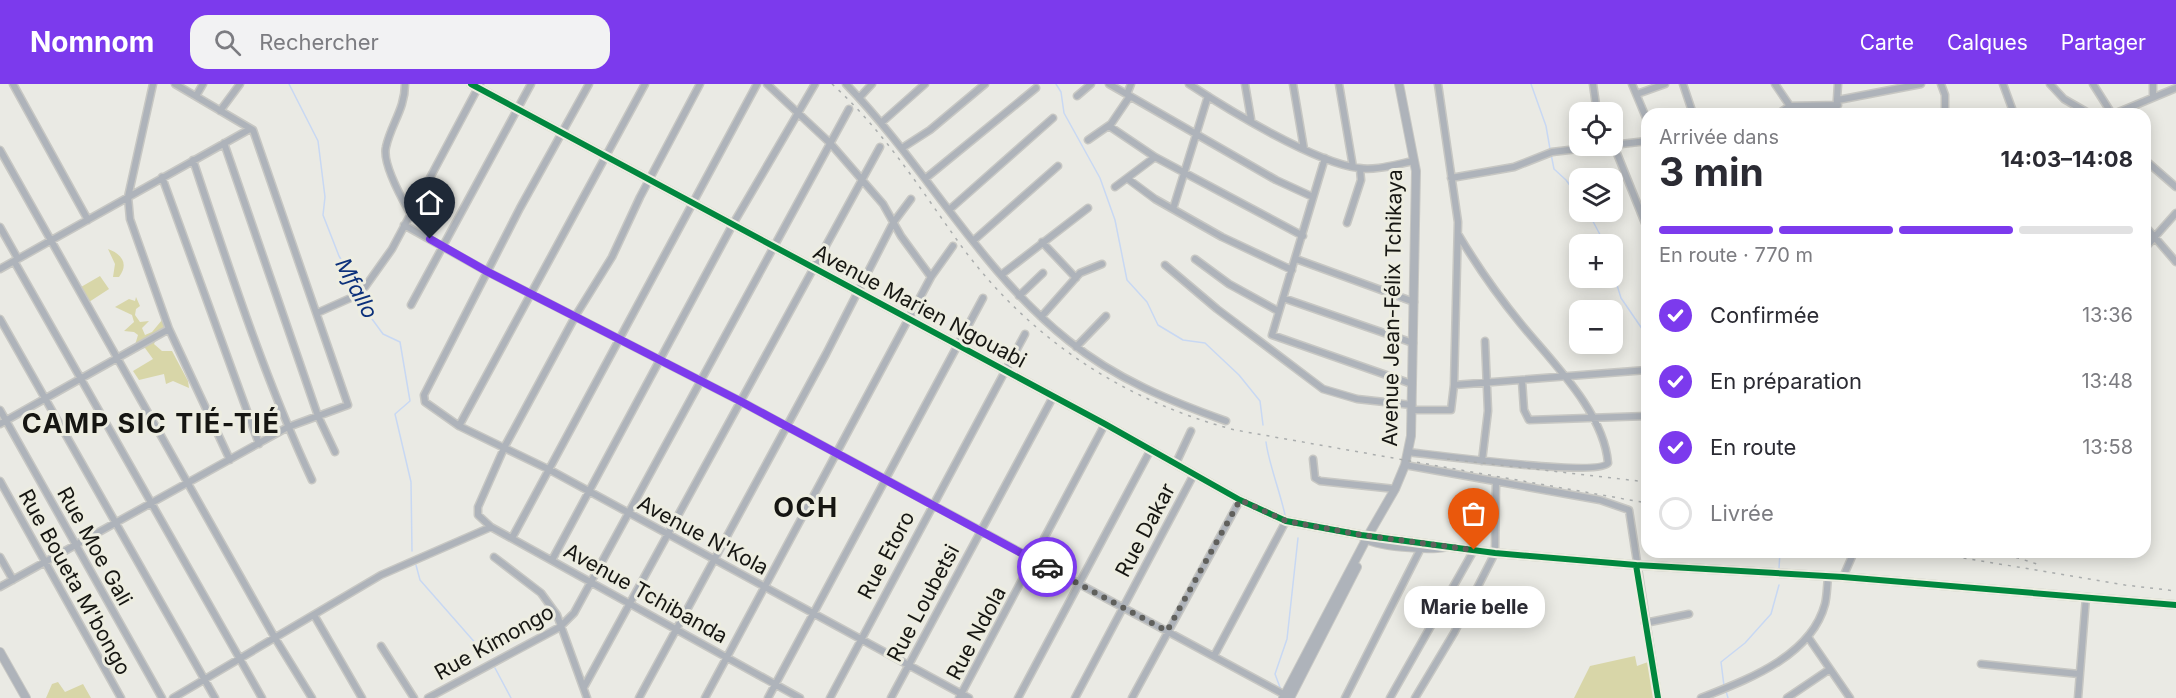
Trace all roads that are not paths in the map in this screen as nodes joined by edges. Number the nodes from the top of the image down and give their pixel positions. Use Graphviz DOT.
graph roads {
  1 [pos="13,84"];
  2 [pos="153,84"];
  3 [pos="175,84"];
  4 [pos="203,84"];
  5 [pos="240,84"];
  6 [pos="405,84"];
  7 [pos="531,84"];
  8 [pos="589,84"];
  9 [pos="645,84"];
  10 [pos="700,84"];
  11 [pos="757,84"];
  12 [pos="767,84"];
  13 [pos="815,84"];
  14 [pos="846,84"];
  15 [pos="872,84"];
  16 [pos="925,84"];
  17 [pos="985,84"];
  18 [pos="1091,84"];
  19 [pos="1109,84"];
  20 [pos="1131,84"];
  21 [pos="1189,84"];
  22 [pos="1245,84"];
  23 [pos="1293,84"];
  24 [pos="1339,84"];
  25 [pos="1399,84"];
  26 [pos="1438,84"];
  27 [pos="1593,84"];
  28 [pos="1632,84"];
  29 [pos="1665,84"];
  30 [pos="1683,84"];
  31 [pos="1775,84"];
  32 [pos="1838,84"];
  33 [pos="1921,84"];
  34 [pos="1941,84"];
  35 [pos="2003,84"];
  36 [pos="2050,84"];
  37 [pos="2093,84"];
  38 [pos="2153,84"];
  39 [pos="477,85"];
  40 [pos="1198,87"];
  41 [pos="1036,88"];
  42 [pos="2176,88"];
  43 [pos="1637,94"];
  44 [pos="1128,95"];
  45 [pos="196,96"];
  46 [pos="1077,96"];
  47 [pos="1208,96"];
  48 [pos="2153,97"];
  49 [pos="859,98"];
  50 [pos="1596,102"];
  51 [pos="1838,103"];
  52 [pos="1790,106"];
  53 [pos="1642,108"];
  54 [pos="1691,108"];
  55 [pos="1787,108"];
  56 [pos="1837,108"];
  57 [pos="1944,108"];
  58 [pos="2012,108"];
  59 [pos="2080,108"];
  60 [pos="2109,108"];
  61 [pos="2127,108"];
  62 [pos="517,109"];
  63 [pos="849,109"];
  64 [pos="797,110"];
  65 [pos="220,111"];
  66 [pos="1053,118"];
  67 [pos="1251,120"];
  68 [pos="881,123"];
  69 [pos="1109,126"];
  70 [pos="252,130"];
  71 [pos="561,133"];
  72 [pos="1195,135"];
  73 [pos="1088,140"];
  74 [pos="830,142"];
  75 [pos="1641,142"];
  76 [pos="224,143"];
  77 [pos="1623,145"];
  78 [pos="880,147"];
  79 [pos="902,148"];
  80 [pos="1304,149"];
  81 [pos="0,150"];
  82 [pos="1569,150"];
  83 [pos="1618,156"];
  84 [pos="606,157"];
  85 [pos="1155,157"];
  86 [pos="1325,158"];
  87 [pos="193,160"];
  88 [pos="1414,161"];
  89 [pos="2151,165"];
  90 [pos="1058,166"];
  91 [pos="1353,167"];
  92 [pos="1360,169"];
  93 [pos="1184,173"];
  94 [pos="162,177"];
  95 [pos="926,178"];
  96 [pos="1451,178"];
  97 [pos="649,179"];
  98 [pos="1128,179"];
  99 [pos="860,180"];
  100 [pos="1115,187"];
  101 [pos="2176,187"];
  102 [pos="128,197"];
  103 [pos="1313,198"];
  104 [pos="911,199"];
  105 [pos="692,203"];
  106 [pos="1088,208"];
  107 [pos="1173,209"];
  108 [pos="949,210"];
  109 [pos="410,213"];
  110 [pos="1641,213"];
  111 [pos="2176,213"];
  112 [pos="88,220"];
  113 [pos="893,223"];
  114 [pos="1347,223"];
  115 [pos="734,224"];
  116 [pos="404,225"];
  117 [pos="0,227"];
  118 [pos="2151,233"];
  119 [pos="1458,234"];
  120 [pos="1303,236"];
  121 [pos="2154,236"];
  122 [pos="51,240"];
  123 [pos="2151,240"];
  124 [pos="973,241"];
  125 [pos="1042,242"];
  126 [pos="442,246"];
  127 [pos="773,246"];
  128 [pos="953,246"];
  129 [pos="1195,259"];
  130 [pos="1296,259"];
  131 [pos="16,260"];
  132 [pos="2176,262"];
  133 [pos="1102,264"];
  134 [pos="1166,265"];
  135 [pos="813,268"];
  136 [pos="0,269"];
  137 [pos="1292,270"];
  138 [pos="488,272"];
  139 [pos="1043,273"];
  140 [pos="1001,275"];
  141 [pos="931,277"];
  142 [pos="1076,278"];
  143 [pos="365,287"];
  144 [pos="859,292"];
  145 [pos="532,294"];
  146 [pos="355,296"];
  147 [pos="1019,296"];
  148 [pos="983,298"];
  149 [pos="1283,298"];
  150 [pos="1414,302"];
  151 [pos="411,304"];
  152 [pos="1278,311"];
  153 [pos="317,313"];
  154 [pos="576,315"];
  155 [pos="1106,316"];
  156 [pos="1041,317"];
  157 [pos="0,320"];
  158 [pos="909,320"];
  159 [pos="169,329"];
  160 [pos="1025,334"];
  161 [pos="621,339"];
  162 [pos="1485,340"];
  163 [pos="1413,343"];
  164 [pos="957,346"];
  165 [pos="1076,347"];
  166 [pos="116,358"];
  167 [pos="661,360"];
  168 [pos="1641,370"];
  169 [pos="1005,372"];
  170 [pos="1564,376"];
  171 [pos="81,380"];
  172 [pos="700,381"];
  173 [pos="1522,381"];
  174 [pos="1488,382"];
  175 [pos="1412,384"];
  176 [pos="1454,385"];
  177 [pos="1053,397"];
  178 [pos="46,400"];
  179 [pos="740,401"];
  180 [pos="1411,407"];
  181 [pos="0,410"];
  182 [pos="318,416"];
  183 [pos="1641,416"];
  184 [pos="1593,417"];
  185 [pos="1226,421"];
  186 [pos="3,423"];
  187 [pos="1105,423"];
  188 [pos="459,426"];
  189 [pos="785,426"];
  190 [pos="288,427"];
  191 [pos="1191,431"];
  192 [pos="259,444"];
  193 [pos="505,446"];
  194 [pos="1151,449"];
  195 [pos="335,452"];
  196 [pos="1408,452"];
  197 [pos="837,454"];
  198 [pos="1313,459"];
  199 [pos="230,460"];
  200 [pos="1482,461"];
  201 [pos="1176,463"];
  202 [pos="1405,465"];
  203 [pos="550,470"];
  204 [pos="1194,474"];
  205 [pos="312,480"];
  206 [pos="884,480"];
  207 [pos="1496,480"];
  208 [pos="0,481"];
  209 [pos="188,483"];
  210 [pos="1395,489"];
  211 [pos="590,493"];
  212 [pos="1240,500"];
  213 [pos="151,505"];
  214 [pos="931,505"];
  215 [pos="628,514"];
  216 [pos="1286,521"];
  217 [pos="115,524"];
  218 [pos="491,527"];
  219 [pos="980,531"];
  220 [pos="668,535"];
  221 [pos="1369,535"];
  222 [pos="512,538"];
  223 [pos="77,546"];
  224 [pos="1446,547"];
  225 [pos="1421,548"];
  226 [pos="1474,550"];
  227 [pos="1495,553"];
  228 [pos="0,557"];
  229 [pos="494,557"];
  230 [pos="1851,558"];
  231 [pos="552,560"];
  232 [pos="713,560"];
  233 [pos="1034,560"];
  234 [pos="44,562"];
  235 [pos="1636,565"];
  236 [pos="1828,577"];
  237 [pos="1843,577"];
  238 [pos="13,580"];
  239 [pos="592,582"];
  240 [pos="1080,583"];
  241 [pos="0,587"];
  242 [pos="767,588"];
  243 [pos="2086,597"];
  244 [pos="630,605"];
  245 [pos="2176,605"];
  246 [pos="1122,607"];
  247 [pos="813,612"];
  248 [pos="1689,614"];
  249 [pos="314,615"];
  250 [pos="1645,623"];
  251 [pos="560,627"];
  252 [pos="676,629"];
  253 [pos="1167,631"];
  254 [pos="1808,637"];
  255 [pos="275,638"];
  256 [pos="860,638"];
  257 [pos="381,646"];
  258 [pos="0,652"];
  259 [pos="1214,656"];
  260 [pos="727,657"];
  261 [pos="239,659"];
  262 [pos="1981,664"];
  263 [pos="910,665"];
  264 [pos="1830,669"];
  265 [pos="2079,674"];
  266 [pos="205,680"];
  267 [pos="776,684"];
  268 [pos="584,687"];
  269 [pos="961,696"];
  270 [pos="1287,697"];
  271 [pos="26,698"];
  272 [pos="121,698"];
  273 [pos="162,698"];
  274 [pos="173,698"];
  275 [pos="215,698"];
  276 [pos="262,698"];
  277 [pos="312,698"];
  278 [pos="362,698"];
  279 [pos="414,698"];
  280 [pos="428,698"];
  281 [pos="586,698"];
  282 [pos="639,698"];
  283 [pos="705,698"];
  284 [pos="768,698"];
  285 [pos="800,698"];
  286 [pos="830,698"];
  287 [pos="891,698"];
  288 [pos="969,698"];
  289 [pos="1018,698"];
  290 [pos="1075,698"];
  291 [pos="1131,698"];
  292 [pos="1345,698"];
  293 [pos="1390,698"];
  294 [pos="1415,698"];
  295 [pos="1658,698"];
  296 [pos="1701,698"];
  297 [pos="1787,698"];
  298 [pos="1850,698"];
  299 [pos="2078,698"];
  1 -- 112 [label="street"];
  2 -- 102 [label="street"];
  3 -- 45 [label="street"];
  4 -- 45 [label="street"];
  5 -- 65 [label="street"];
  6 -- 109 [label="street"];
  7 -- 62 [label="street"];
  8 -- 71 [label="street"];
  9 -- 84 [label="street"];
  10 -- 97 [label="street"];
  11 -- 105 [label="street"];
  12 -- 64 [label="street"];
  13 -- 64 [label="street"];
  14 -- 49 [label="street"];
  15 -- 49 [label="street"];
  16 -- 68 [label="street"];
  17 -- 79 [label="street"];
  18 -- 46 [label="street"];
  19 -- 44 [label="street"];
  20 -- 44 [label="street"];
  21 -- 40 [label="street"];
  22 -- 67 [label="street"];
  23 -- 80 [label="street"];
  24 -- 91 [label="street"];
  25 -- 88 [label="street, Avenue Jean-Félix Tchikaya"];
  26 -- 96 [label="street"];
  27 -- 50 [label="street"];
  28 -- 43 [label="street"];
  29 -- 43 [label="street"];
  30 -- 54 [label="street"];
  31 -- 52 [label="street"];
  32 -- 51 [label="street"];
  33 -- 51 [label="street"];
  34 -- 57 [label="street"];
  35 -- 58 [label="street"];
  36 -- 59 [label="street"];
  37 -- 60 [label="street"];
  38 -- 48 [label="street"];
  39 -- 62 [label="street, Avenue Marien Ngouabi"];
  39 -- 109 [label="street"];
  40 -- 47 [label="street"];
  41 -- 95 [label="street"];
  42 -- 48 [label="street"];
  43 -- 53 [label="street"];
  44 -- 69 [label="street"];
  44 -- 72 [label="street"];
  45 -- 65 [label="street"];
  47 -- 67 [label="street"];
  47 -- 72 [label="street"];
  48 -- 61 [label="street"];
  49 -- 68 [label="street"];
  51 -- 52 [label="street"];
  51 -- 56 [label="street"];
  52 -- 55 [label="street"];
  62 -- 71 [label="street, Avenue Marien Ngouabi"];
  62 -- 126 [label="street"];
  63 -- 74 [label="street, Rue Kimongo"];
  64 -- 74 [label="street"];
  64 -- 115 [label="street"];
  65 -- 70 [label="street"];
  66 -- 108 [label="street"];
  67 -- 80 [label="street"];
  68 -- 79 [label="street"];
  69 -- 73 [label="street"];
  69 -- 85 [label="street"];
  70 -- 76 [label="street"];
  70 -- 153 [label="street"];
  71 -- 84 [label="street, Avenue Marien Ngouabi"];
  71 -- 138 [label="street"];
  72 -- 93 [label="street"];
  72 -- 103 [label="street"];
  74 -- 99 [label="street"];
  74 -- 127 [label="street, Rue Kimongo"];
  75 -- 77 [label="street"];
  76 -- 87 [label="street"];
  76 -- 182 [label="street"];
  78 -- 99 [label="street"];
  79 -- 95 [label="street"];
  80 -- 86 [label="street"];
  81 -- 122 [label="street"];
  82 -- 96 [label="street"];
  83 -- 110 [label="street"];
  84 -- 97 [label="street, Avenue Marien Ngouabi"];
  84 -- 145 [label="street"];
  85 -- 93 [label="street"];
  85 -- 98 [label="street"];
  86 -- 91 [label="street"];
  86 -- 103 [label="street"];
  87 -- 94 [label="street"];
  87 -- 190 [label="street"];
  88 -- 92 [label="street"];
  88 -- 150 [label="street, Avenue Jean-Félix Tchikaya"];
  89 -- 101 [label="street"];
  90 -- 124 [label="street"];
  91 -- 92 [label="street"];
  92 -- 114 [label="street"];
  93 -- 107 [label="street"];
  93 -- 120 [label="street"];
  94 -- 102 [label="street"];
  94 -- 192 [label="street"];
  95 -- 108 [label="street"];
  96 -- 119 [label="street"];
  97 -- 105 [label="street, Avenue Marien Ngouabi"];
  97 -- 154 [label="street"];
  98 -- 100 [label="street"];
  98 -- 107 [label="street"];
  99 -- 113 [label="street"];
  99 -- 135 [label="street"];
  102 -- 112 [label="street"];
  102 -- 159 [label="street"];
  103 -- 120 [label="street"];
  104 -- 113 [label="street"];
  105 -- 115 [label="street, Avenue Marien Ngouabi"];
  105 -- 161 [label="street"];
  106 -- 125 [label="street"];
  107 -- 137 [label="street"];
  108 -- 124 [label="street"];
  109 -- 116 [label="street"];
  111 -- 121 [label="street"];
  112 -- 122 [label="street"];
  113 -- 141 [label="street"];
  113 -- 144 [label="street"];
  115 -- 127 [label="street, Avenue Marien Ngouabi"];
  115 -- 167 [label="street"];
  116 -- 126 [label="street"];
  116 -- 143 [label="street"];
  117 -- 131 [label="street"];
  118 -- 121 [label="street"];
  119 -- 170 [label="street"];
  119 -- 176 [label="street"];
  120 -- 130 [label="street"];
  121 -- 123 [label="street"];
  121 -- 132 [label="street"];
  122 -- 131 [label="street"];
  122 -- 166 [label="street"];
  124 -- 140 [label="street"];
  125 -- 140 [label="street"];
  125 -- 142 [label="street"];
  126 -- 138 [label="street"];
  126 -- 151 [label="street"];
  127 -- 135 [label="street, Avenue Marien Ngouabi"];
  127 -- 172 [label="street, Rue Kimongo"];
  128 -- 141 [label="street"];
  129 -- 152 [label="street"];
  130 -- 137 [label="street"];
  130 -- 150 [label="street"];
  131 -- 136 [label="street"];
  131 -- 171 [label="street"];
  133 -- 142 [label="street"];
  134 -- 180 [label="street"];
  135 -- 144 [label="street, Avenue Marien Ngouabi"];
  135 -- 179 [label="street"];
  137 -- 149 [label="street"];
  138 -- 145 [label="street"];
  138 -- 188 [label="street, Avenue N'Kola"];
  139 -- 147 [label="street"];
  140 -- 147 [label="street"];
  141 -- 158 [label="street"];
  142 -- 156 [label="street"];
  144 -- 158 [label="street, Avenue Marien Ngouabi"];
  144 -- 189 [label="street"];
  145 -- 154 [label="street"];
  145 -- 188 [label="street"];
  146 -- 153 [label="street"];
  147 -- 156 [label="street"];
  148 -- 164 [label="street"];
  149 -- 152 [label="street"];
  149 -- 163 [label="street"];
  150 -- 163 [label="street, Avenue Jean-Félix Tchikaya"];
  152 -- 175 [label="street"];
  153 -- 182 [label="street"];
  154 -- 161 [label="street"];
  154 -- 193 [label="street"];
  155 -- 165 [label="street"];
  156 -- 165 [label="street"];
  157 -- 178 [label="street"];
  158 -- 164 [label="street, Avenue Marien Ngouabi"];
  158 -- 197 [label="street"];
  159 -- 166 [label="street"];
  159 -- 199 [label="street"];
  160 -- 169 [label="street, Rue Etoro"];
  161 -- 167 [label="street"];
  161 -- 203 [label="street"];
  162 -- 174 [label="street"];
  163 -- 175 [label="street, Avenue Jean-Félix Tchikaya"];
  164 -- 169 [label="street, Avenue Marien Ngouabi"];
  164 -- 206 [label="street"];
  165 -- 185 [label="street"];
  166 -- 171 [label="street"];
  166 -- 209 [label="street"];
  167 -- 172 [label="street"];
  167 -- 211 [label="street"];
  168 -- 170 [label="street"];
  169 -- 177 [label="street, Avenue Marien Ngouabi"];
  169 -- 214 [label="street, Rue Etoro"];
  170 -- 173 [label="street"];
  170 -- 184 [label="street"];
  171 -- 178 [label="street"];
  171 -- 213 [label="street"];
  172 -- 179 [label="street"];
  172 -- 215 [label="street, Rue Kimongo"];
  173 -- 174 [label="street"];
  173 -- 184 [label="street"];
  174 -- 176 [label="street"];
  174 -- 200 [label="street"];
  175 -- 180 [label="street, Avenue Jean-Félix Tchikaya"];
  176 -- 180 [label="street"];
  177 -- 187 [label="street, Avenue Marien Ngouabi"];
  177 -- 219 [label="street, Rue Loubetsi"];
  178 -- 186 [label="street"];
  178 -- 217 [label="street"];
  179 -- 189 [label="street"];
  179 -- 220 [label="street"];
  180 -- 196 [label="street, Avenue Jean-Félix Tchikaya"];
  181 -- 186 [label="street, Rue Moe Gali"];
  182 -- 190 [label="street"];
  182 -- 195 [label="street"];
  183 -- 184 [label="street"];
  184 -- 200 [label="street"];
  186 -- 223 [label="street, Rue Moe Gali"];
  187 -- 194 [label="street, Avenue Marien Ngouabi"];
  187 -- 233 [label="street, Rue Ndola"];
  188 -- 193 [label="street, Avenue N'Kola"];
  189 -- 197 [label="street"];
  189 -- 232 [label="street"];
  190 -- 192 [label="street"];
  190 -- 205 [label="street"];
  191 -- 201 [label="street"];
  192 -- 199 [label="street"];
  193 -- 203 [label="street, Avenue N'Kola"];
  193 -- 218 [label="street, Avenue Tchibanda"];
  194 -- 201 [label="street, Avenue Marien Ngouabi"];
  194 -- 240 [label="street"];
  196 -- 200 [label="street"];
  196 -- 202 [label="street, Avenue Jean-Félix Tchikaya"];
  197 -- 206 [label="street"];
  197 -- 242 [label="street"];
  198 -- 210 [label="street"];
  199 -- 209 [label="street"];
  201 -- 204 [label="street, Avenue Marien Ngouabi"];
  202 -- 207 [label="street"];
  202 -- 210 [label="street, Avenue Jean-Félix Tchikaya"];
  203 -- 211 [label="street, Avenue N'Kola"];
  203 -- 222 [label="street"];
  204 -- 212 [label="street, Avenue Marien Ngouabi"];
  204 -- 246 [label="street, Rue Dakar"];
  206 -- 214 [label="street"];
  206 -- 247 [label="street"];
  207 -- 227 [label="street"];
  207 -- 235 [label="street"];
  208 -- 234 [label="street, Rue Boueta M'bongo"];
  209 -- 213 [label="street"];
  209 -- 255 [label="street"];
  210 -- 221 [label="street, Avenue Jean-Félix Tchikaya"];
  211 -- 215 [label="street, Avenue N'Kola"];
  211 -- 231 [label="street"];
  212 -- 216 [label="street, Avenue Marien Ngouabi"];
  212 -- 253 [label="street"];
  213 -- 217 [label="street"];
  213 -- 261 [label="street"];
  214 -- 219 [label="street"];
  214 -- 256 [label="street, Rue Etoro"];
  215 -- 220 [label="street, Avenue N'Kola"];
  215 -- 239 [label="street, Rue Kimongo"];
  216 -- 221 [label="street, Avenue Marien Ngouabi"];
  216 -- 259 [label="street"];
  217 -- 223 [label="street"];
  217 -- 266 [label="street"];
  218 -- 222 [label="street, Avenue Tchibanda"];
  218 -- 249 [label="street"];
  219 -- 233 [label="street"];
  219 -- 263 [label="street, Rue Loubetsi"];
  220 -- 232 [label="street, Avenue N'Kola"];
  220 -- 244 [label="street"];
  221 -- 224 [label="street, Avenue Marien Ngouabi"];
  221 -- 225 [label="street, Avenue Marien Ngouabi"];
  221 -- 270 [label="street, Avenue Jean-Félix Tchikaya"];
  222 -- 231 [label="street, Avenue Tchibanda"];
  223 -- 234 [label="street"];
  223 -- 273 [label="street, Rue Moe Gali"];
  224 -- 225 [label="street, Avenue Marien Ngouabi"];
  224 -- 226 [label="street, Avenue Marien Ngouabi"];
  225 -- 292 [label="street"];
  226 -- 227 [label="street, Avenue Marien Ngouabi"];
  226 -- 293 [label="street"];
  227 -- 235 [label="street, Avenue Marien Ngouabi"];
  227 -- 294 [label="street"];
  228 -- 238 [label="street"];
  229 -- 251 [label="street"];
  230 -- 237 [label="street"];
  231 -- 239 [label="street, Avenue Tchibanda"];
  232 -- 242 [label="street, Avenue N'Kola"];
  232 -- 252 [label="street"];
  233 -- 240 [label="street"];
  233 -- 269 [label="street, Rue Ndola"];
  234 -- 238 [label="street"];
  234 -- 272 [label="street, Rue Boueta M'bongo"];
  235 -- 236 [label="street, Avenue Marien Ngouabi"];
  235 -- 250 [label="street"];
  236 -- 237 [label="street, Avenue Marien Ngouabi"];
  236 -- 254 [label="street"];
  237 -- 243 [label="street, Avenue Marien Ngouabi"];
  238 -- 241 [label="street"];
  239 -- 244 [label="street, Avenue Tchibanda"];
  239 -- 251 [label="street, Rue Kimongo"];
  240 -- 246 [label="street"];
  240 -- 289 [label="street"];
  242 -- 247 [label="street, Avenue N'Kola"];
  242 -- 260 [label="street"];
  243 -- 245 [label="street, Avenue Marien Ngouabi"];
  243 -- 265 [label="street"];
  244 -- 252 [label="street, Avenue Tchibanda"];
  244 -- 268 [label="street"];
  246 -- 253 [label="street"];
  246 -- 290 [label="street, Rue Dakar"];
  247 -- 256 [label="street, Avenue N'Kola"];
  247 -- 267 [label="street"];
  248 -- 250 [label="street"];
  249 -- 255 [label="street"];
  249 -- 278 [label="street"];
  250 -- 295 [label="street"];
  251 -- 268 [label="street"];
  251 -- 280 [label="street, Rue Kimongo"];
  252 -- 260 [label="street, Avenue Tchibanda"];
  252 -- 282 [label="street"];
  253 -- 259 [label="street"];
  253 -- 291 [label="street"];
  254 -- 264 [label="street"];
  254 -- 296 [label="street"];
  255 -- 261 [label="street"];
  255 -- 277 [label="street"];
  256 -- 263 [label="street, Avenue N'Kola"];
  256 -- 286 [label="street, Rue Etoro"];
  257 -- 279 [label="street"];
  258 -- 271 [label="street"];
  259 -- 270 [label="street"];
  260 -- 267 [label="street, Avenue Tchibanda"];
  260 -- 283 [label="street"];
  261 -- 266 [label="street"];
  261 -- 276 [label="street"];
  262 -- 265 [label="street"];
  263 -- 269 [label="street, Avenue N'Kola"];
  263 -- 287 [label="street, Rue Loubetsi"];
  264 -- 297 [label="street"];
  264 -- 298 [label="street"];
  265 -- 299 [label="street"];
  266 -- 274 [label="street"];
  266 -- 275 [label="street"];
  267 -- 284 [label="street"];
  267 -- 285 [label="street, Avenue Tchibanda"];
  268 -- 281 [label="street"];
  269 -- 288 [label="street, Avenue N'Kola"];
}
